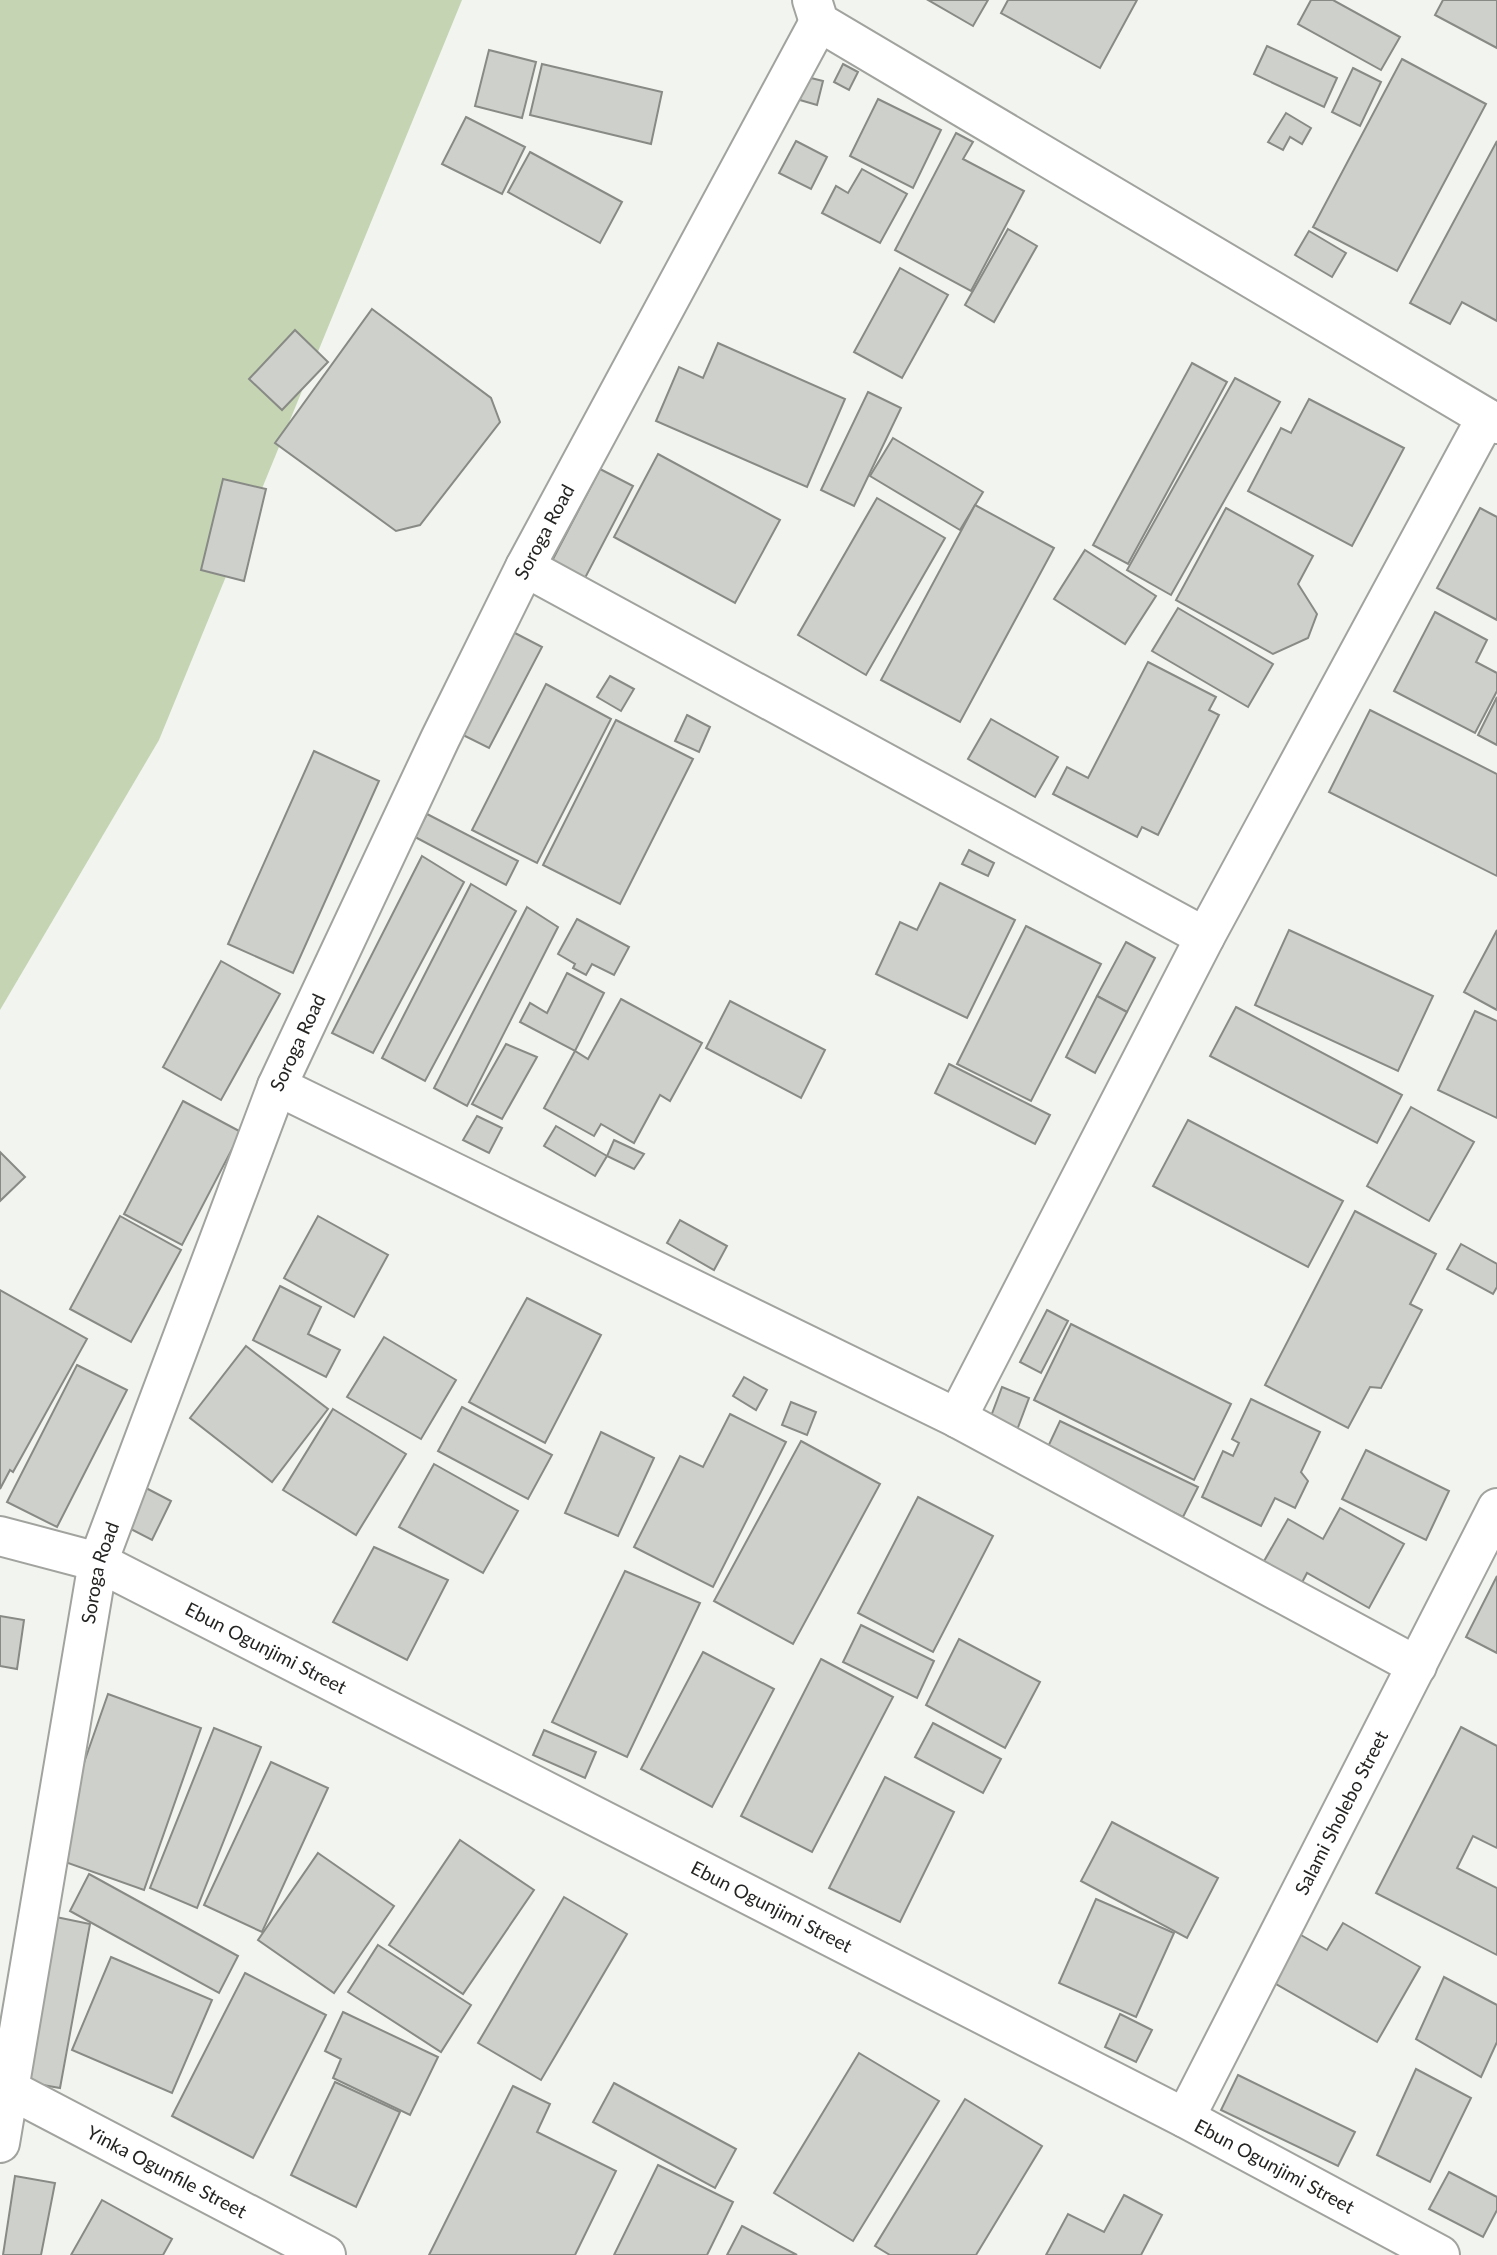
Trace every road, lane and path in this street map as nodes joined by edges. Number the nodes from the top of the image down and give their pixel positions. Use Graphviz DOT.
graph roads {
  1 [pos="816,11"];
  2 [pos="1492,421"];
  3 [pos="525,567"];
  4 [pos="1205,937"];
  5 [pos="277,1086"];
  6 [pos="957,1418"];
  7 [pos="1497,1508"];
  8 [pos="0,1536"];
  9 [pos="98,1562"];
  10 [pos="1417,1666"];
  11 [pos="9,2089"];
  12 [pos="1185,2119"];
  13 [pos="0,2143"];
  14 [pos="326,2255"];
  15 [pos="1440,2255"];
  1 -- 2 [label="street"];
  1 -- 3 [label="street, Soroga Road"];
  2 -- 4 [label="street"];
  3 -- 4 [label="street"];
  3 -- 5 [label="street, Soroga Road"];
  4 -- 6 [label="street"];
  5 -- 6 [label="street"];
  5 -- 9 [label="street, Soroga Road"];
  6 -- 10 [label="street"];
  7 -- 10 [label="street, Salami Sholebo Street"];
  8 -- 9 [label="street, Ebun Ogunjimi Street"];
  9 -- 11 [label="street, Soroga Road"];
  9 -- 12 [label="street, Ebun Ogunjimi Street"];
  10 -- 12 [label="street, Salami Sholebo Street"];
  11 -- 13 [label="street, Soroga Road"];
  11 -- 14 [label="street, Yinka Ogunfile Street"];
  12 -- 15 [label="street, Ebun Ogunjimi Street"];
}
